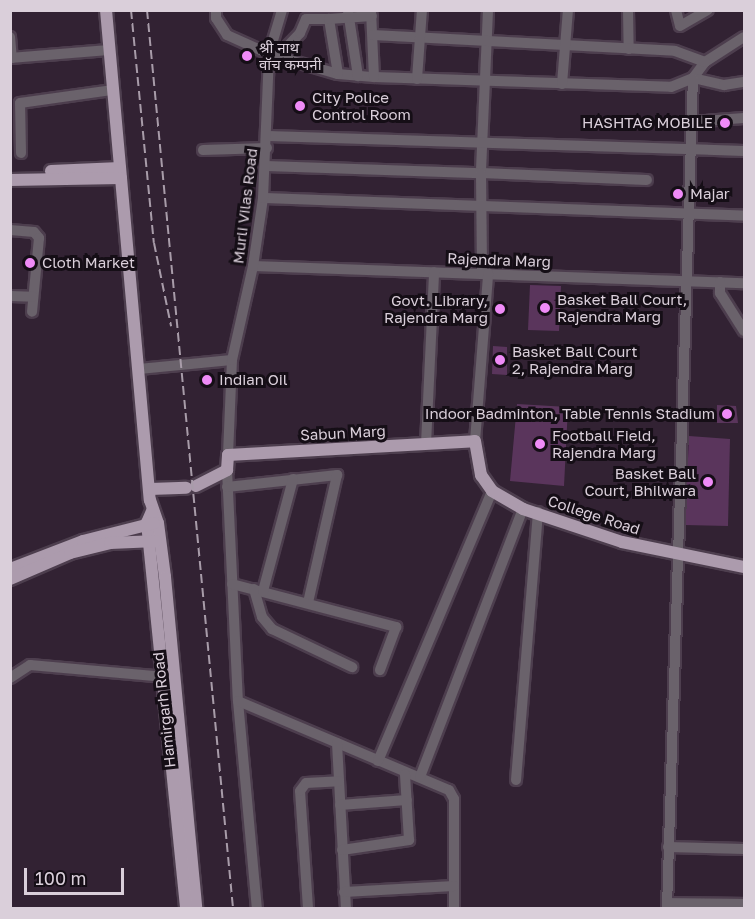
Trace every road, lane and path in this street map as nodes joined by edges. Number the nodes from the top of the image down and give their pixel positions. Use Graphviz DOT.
graph roads {
  1 [pos="106,10"];
  2 [pos="216,10"];
  3 [pos="282,10"];
  4 [pos="422,10"];
  5 [pos="488,10"];
  6 [pos="568,10"];
  7 [pos="628,10"];
  8 [pos="675,10"];
  9 [pos="708,10"];
  10 [pos="371,13"];
  11 [pos="348,14"];
  12 [pos="324,16"];
  13 [pos="373,36"];
  14 [pos="10,37"];
  15 [pos="744,38"];
  16 [pos="420,39"];
  17 [pos="488,44"];
  18 [pos="563,47"];
  19 [pos="629,49"];
  20 [pos="109,50"];
  21 [pos="273,55"];
  22 [pos="11,58"];
  23 [pos="705,62"];
  24 [pos="338,74"];
  25 [pos="358,76"];
  26 [pos="374,77"];
  27 [pos="693,78"];
  28 [pos="417,79"];
  29 [pos="483,82"];
  30 [pos="744,82"];
  31 [pos="562,84"];
  32 [pos="113,90"];
  33 [pos="15,104"];
  34 [pos="744,118"];
  35 [pos="691,122"];
  36 [pos="268,136"];
  37 [pos="482,141"];
  38 [pos="267,148"];
  39 [pos="690,149"];
  40 [pos="203,150"];
  41 [pos="744,151"];
  42 [pos="21,153"];
  43 [pos="266,166"];
  44 [pos="10,172"];
  45 [pos="120,173"];
  46 [pos="481,173"];
  47 [pos="10,180"];
  48 [pos="647,180"];
  49 [pos="263,198"];
  50 [pos="480,206"];
  51 [pos="689,215"];
  52 [pos="744,216"];
  53 [pos="10,230"];
  54 [pos="253,266"];
  55 [pos="434,272"];
  56 [pos="485,274"];
  57 [pos="685,281"];
  58 [pos="720,282"];
  59 [pos="744,283"];
  60 [pos="10,296"];
  61 [pos="33,297"];
  62 [pos="32,312"];
  63 [pos="744,331"];
  64 [pos="232,360"];
  65 [pos="139,369"];
  66 [pos="476,441"];
  67 [pos="426,444"];
  68 [pos="228,455"];
  69 [pos="227,470"];
  70 [pos="293,479"];
  71 [pos="227,486"];
  72 [pos="150,489"];
  73 [pos="492,491"];
  74 [pos="523,509"];
  75 [pos="538,512"];
  76 [pos="152,519"];
  77 [pos="155,541"];
  78 [pos="679,550"];
  79 [pos="744,567"];
  80 [pos="10,569"];
  81 [pos="10,579"];
  82 [pos="232,584"];
  83 [pos="258,590"];
  84 [pos="308,603"];
  85 [pos="352,667"];
  86 [pos="380,670"];
  87 [pos="165,676"];
  88 [pos="10,678"];
  89 [pos="238,701"];
  90 [pos="337,743"];
  91 [pos="378,761"];
  92 [pos="405,774"];
  93 [pos="420,777"];
  94 [pos="516,780"];
  95 [pos="339,781"];
  96 [pos="407,800"];
  97 [pos="340,805"];
  98 [pos="668,847"];
  99 [pos="744,849"];
  100 [pos="342,850"];
  101 [pos="454,886"];
  102 [pos="344,892"];
  103 [pos="744,904"];
  104 [pos="667,906"];
  105 [pos="186,909"];
  106 [pos="196,909"];
  107 [pos="257,909"];
  108 [pos="308,909"];
  109 [pos="346,909"];
  110 [pos="453,909"];
  1 -- 20 [label="main road, Hamirgarh Road"];
  2 -- 21 [label="street"];
  3 -- 21 [label="street, Murli Vilas Road"];
  4 -- 16 [label="street"];
  5 -- 17 [label="street"];
  6 -- 18 [label="street"];
  7 -- 19 [label="street"];
  8 -- 9 [label="street"];
  10 -- 11 [label="street"];
  10 -- 13 [label="street"];
  11 -- 12 [label="street"];
  11 -- 25 [label="street"];
  12 -- 21 [label="street"];
  12 -- 24 [label="street"];
  13 -- 16 [label="street"];
  13 -- 26 [label="street"];
  14 -- 22 [label="street"];
  15 -- 23 [label="street"];
  16 -- 17 [label="street"];
  16 -- 28 [label="street"];
  17 -- 18 [label="street"];
  17 -- 29 [label="street"];
  18 -- 19 [label="street"];
  18 -- 31 [label="street"];
  19 -- 23 [label="street"];
  20 -- 22 [label="street"];
  20 -- 32 [label="main road, Hamirgarh Road"];
  21 -- 24 [label="street"];
  21 -- 36 [label="street, Murli Vilas Road"];
  23 -- 27 [label="street"];
  24 -- 25 [label="street"];
  25 -- 26 [label="street"];
  26 -- 28 [label="street"];
  27 -- 30 [label="street"];
  27 -- 31 [label="street"];
  27 -- 35 [label="street"];
  28 -- 29 [label="street"];
  29 -- 31 [label="street"];
  29 -- 37 [label="street"];
  32 -- 33 [label="street"];
  32 -- 45 [label="main road, Hamirgarh Road"];
  33 -- 42 [label="street"];
  34 -- 35 [label="street"];
  35 -- 39 [label="street"];
  36 -- 37 [label="street"];
  36 -- 38 [label="street, Murli Vilas Road"];
  37 -- 39 [label="street"];
  37 -- 46 [label="street"];
  38 -- 40 [label="street"];
  38 -- 43 [label="street, Murli Vilas Road"];
  39 -- 41 [label="street"];
  39 -- 51 [label="street"];
  43 -- 46 [label="street"];
  43 -- 49 [label="street, Murli Vilas Road"];
  44 -- 45 [label="main road"];
  45 -- 47 [label="main road"];
  45 -- 65 [label="main road, Hamirgarh Road"];
  46 -- 48 [label="street"];
  46 -- 50 [label="street"];
  49 -- 50 [label="street"];
  49 -- 54 [label="street, Murli Vilas Road"];
  50 -- 51 [label="street"];
  50 -- 56 [label="street"];
  51 -- 52 [label="street"];
  51 -- 57 [label="street"];
  53 -- 61 [label="street"];
  54 -- 55 [label="street, Rajendra Marg"];
  54 -- 64 [label="street, Murli Vilas Road"];
  55 -- 56 [label="street, Rajendra Marg"];
  55 -- 67 [label="street"];
  56 -- 57 [label="street, Rajendra Marg"];
  56 -- 66 [label="street"];
  57 -- 58 [label="street, Rajendra Marg"];
  57 -- 78 [label="street"];
  58 -- 59 [label="street, Rajendra Marg"];
  58 -- 63 [label="street"];
  60 -- 61 [label="street"];
  61 -- 62 [label="street"];
  64 -- 65 [label="street"];
  64 -- 68 [label="street, Murli Vilas Road"];
  65 -- 72 [label="main road, Hamirgarh Road"];
  66 -- 67 [label="main road, Sabun Marg"];
  66 -- 73 [label="main road"];
  67 -- 68 [label="main road, Sabun Marg"];
  68 -- 69 [label="main road"];
  69 -- 71 [label="street"];
  69 -- 72 [label="main road"];
  70 -- 71 [label="street"];
  70 -- 83 [label="street"];
  70 -- 84 [label="street"];
  71 -- 82 [label="street"];
  72 -- 76 [label="main road, Hamirgarh Road"];
  73 -- 74 [label="main road, College Road"];
  73 -- 91 [label="street"];
  74 -- 75 [label="main road, College Road"];
  74 -- 93 [label="street"];
  75 -- 78 [label="main road, College Road"];
  75 -- 94 [label="street"];
  76 -- 77 [label="main road, Hamirgarh Road"];
  76 -- 80 [label="main road"];
  77 -- 81 [label="main road"];
  77 -- 87 [label="main road, Hamirgarh Road"];
  77 -- 106 [label="main road, Hamirgarh Road"];
  78 -- 79 [label="main road, College Road"];
  78 -- 98 [label="street"];
  82 -- 83 [label="street"];
  82 -- 89 [label="street"];
  83 -- 84 [label="street"];
  83 -- 85 [label="street"];
  84 -- 86 [label="street"];
  87 -- 88 [label="street"];
  87 -- 105 [label="main road, Hamirgarh Road"];
  89 -- 90 [label="street"];
  89 -- 107 [label="street"];
  90 -- 91 [label="street"];
  90 -- 95 [label="street"];
  91 -- 92 [label="street"];
  92 -- 93 [label="street"];
  92 -- 96 [label="street"];
  93 -- 101 [label="street"];
  95 -- 97 [label="street"];
  95 -- 108 [label="street"];
  96 -- 97 [label="street"];
  96 -- 100 [label="street"];
  97 -- 100 [label="street"];
  98 -- 99 [label="street"];
  98 -- 104 [label="street"];
  100 -- 102 [label="street"];
  101 -- 102 [label="street"];
  101 -- 110 [label="street"];
  102 -- 109 [label="street"];
  103 -- 104 [label="street"];
}
